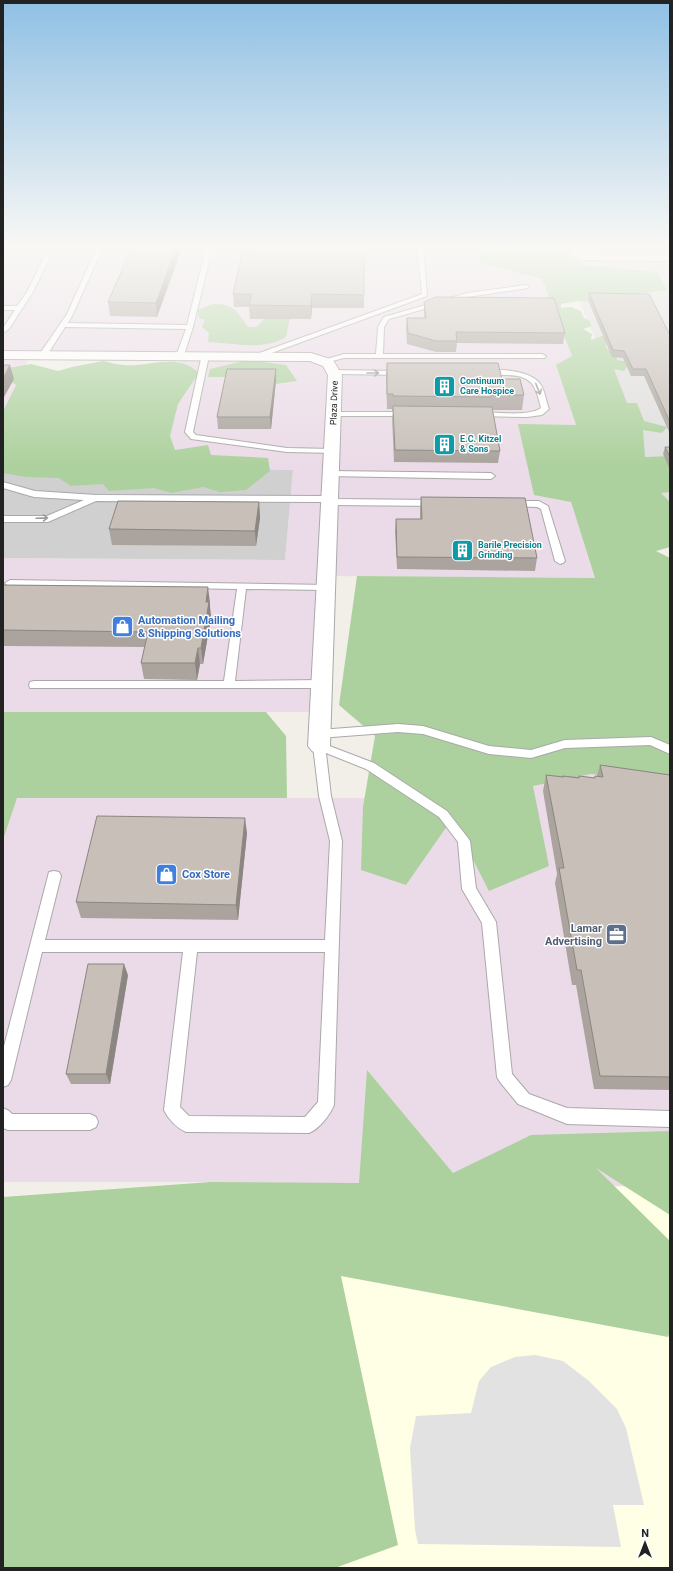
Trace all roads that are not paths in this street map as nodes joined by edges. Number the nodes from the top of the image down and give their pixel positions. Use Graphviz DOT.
graph roads {
  1 [pos="13,318"];
  2 [pos="67,318"];
  3 [pos="192,318"];
  4 [pos="360,318"];
  5 [pos="386,318"];
  6 [pos="63,325"];
  7 [pos="190,327"];
  8 [pos="3,331"];
  9 [pos="3,355"];
  10 [pos="43,355"];
  11 [pos="180,356"];
  12 [pos="206,356"];
  13 [pos="255,356"];
  14 [pos="379,356"];
  15 [pos="542,356"];
  16 [pos="329,367"];
  17 [pos="412,373"];
  18 [pos="474,373"];
  19 [pos="334,414"];
  20 [pos="416,414"];
  21 [pos="472,414"];
  22 [pos="333,451"];
  23 [pos="331,474"];
  24 [pos="491,476"];
  25 [pos="3,485"];
  26 [pos="96,498"];
  27 [pos="330,501"];
  28 [pos="444,503"];
  29 [pos="500,504"];
  30 [pos="3,518"];
  31 [pos="560,561"];
  32 [pos="10,583"];
  33 [pos="242,586"];
  34 [pos="326,587"];
  35 [pos="322,684"];
  36 [pos="34,685"];
  37 [pos="229,685"];
  38 [pos="319,740"];
  39 [pos="670,750"];
  40 [pos="54,876"];
  41 [pos="36,946"];
  42 [pos="332,946"];
  43 [pos="190,947"];
  44 [pos="3,1080"];
  45 [pos="3,1116"];
  46 [pos="670,1119"];
  47 [pos="90,1122"];
  1 -- 8 [label="lane"];
  2 -- 6 [label="lane"];
  3 -- 7 [label="lane"];
  4 -- 13 [label="lane"];
  5 -- 14 [label="lane"];
  6 -- 7 [label="lane"];
  6 -- 10 [label="lane"];
  7 -- 11 [label="lane"];
  9 -- 10 [label="street"];
  10 -- 11 [label="street"];
  11 -- 12 [label="street"];
  12 -- 13 [label="street"];
  12 -- 22 [label="lane"];
  13 -- 16 [label="street"];
  14 -- 15 [label="lane"];
  14 -- 16 [label="lane"];
  16 -- 17 [label="lane, one-way"];
  16 -- 19 [label="street, Plaza Drive"];
  18 -- 21 [label="lane, one-way"];
  19 -- 20 [label="lane"];
  19 -- 22 [label="street, Plaza Drive"];
  22 -- 23 [label="street, Plaza Drive"];
  23 -- 24 [label="lane"];
  23 -- 27 [label="street, Plaza Drive"];
  25 -- 26 [label="lane"];
  26 -- 27 [label="lane"];
  30 -- 26 [label="lane, one-way"];
  27 -- 28 [label="lane"];
  27 -- 34 [label="street, Plaza Drive"];
  29 -- 31 [label="lane"];
  32 -- 33 [label="lane"];
  33 -- 34 [label="lane"];
  33 -- 37 [label="lane"];
  34 -- 35 [label="street, Plaza Drive"];
  35 -- 37 [label="lane"];
  35 -- 38 [label="street, Plaza Drive"];
  36 -- 37 [label="lane"];
  38 -- 39 [label="lane"];
  38 -- 42 [label="lane"];
  38 -- 46 [label="lane"];
  40 -- 41 [label="lane"];
  41 -- 43 [label="lane"];
  41 -- 44 [label="lane"];
  42 -- 43 [label="lane"];
  42 -- 43 [label="lane"];
  45 -- 47 [label="lane"];
}
